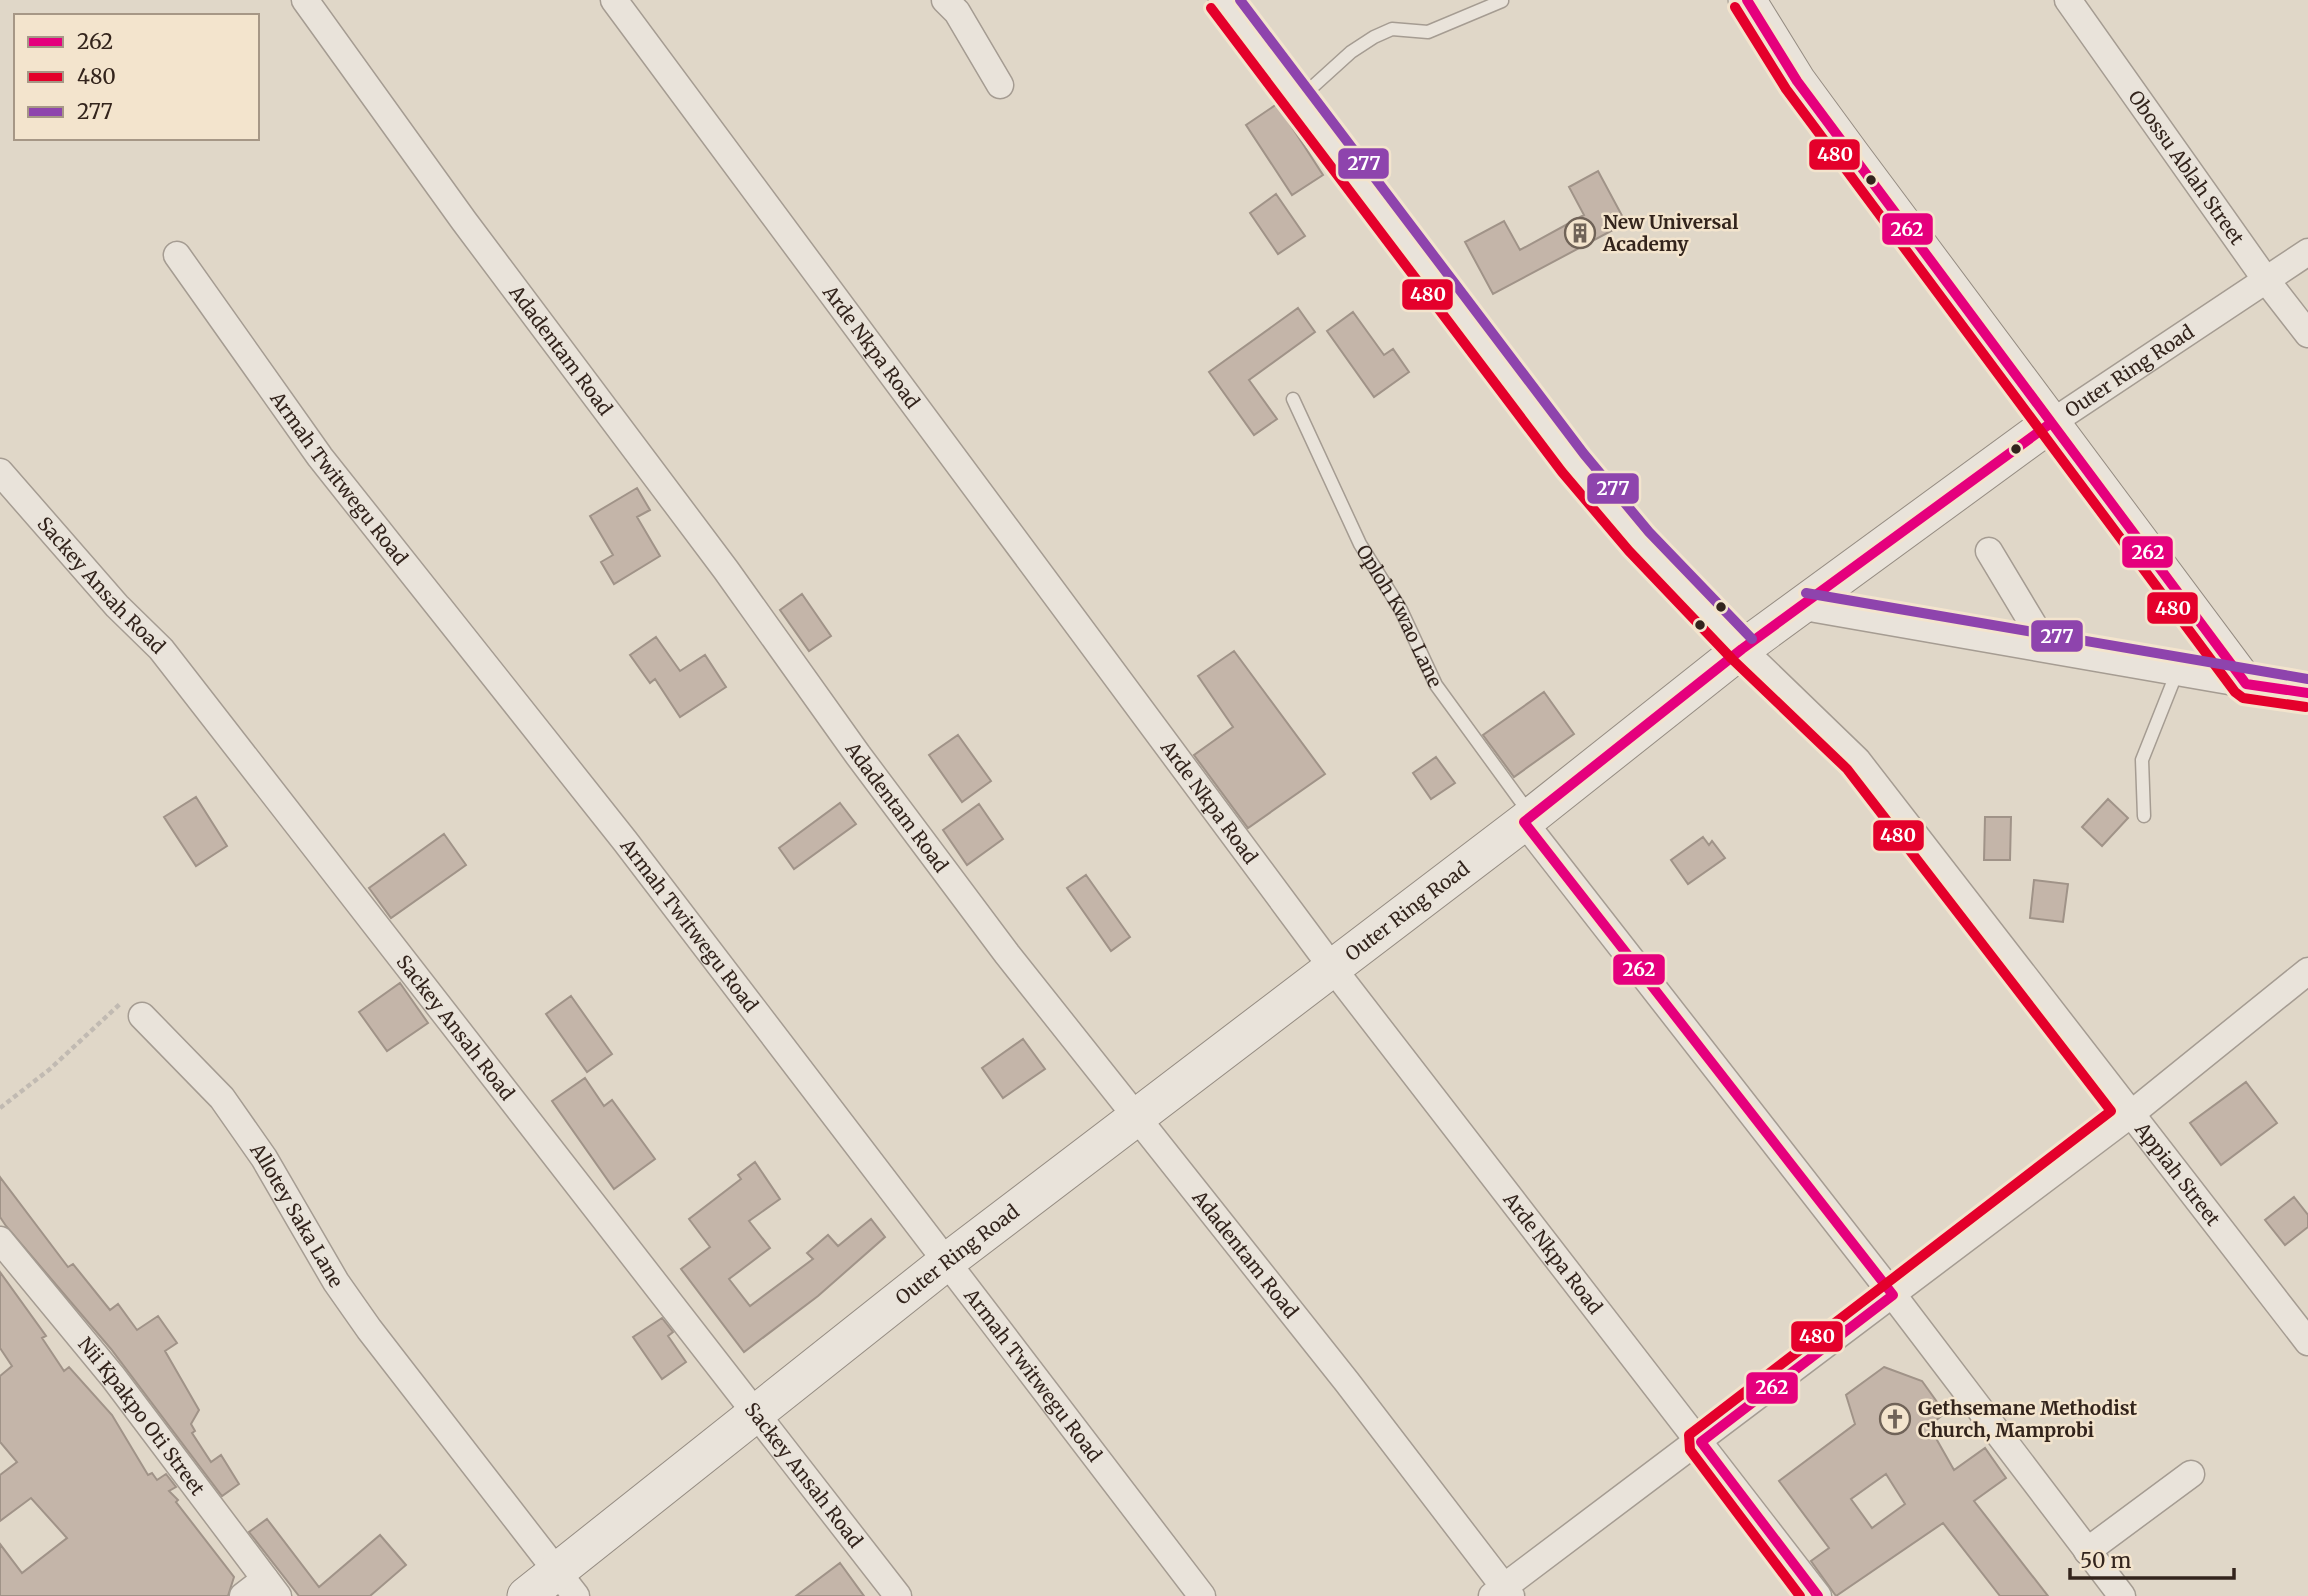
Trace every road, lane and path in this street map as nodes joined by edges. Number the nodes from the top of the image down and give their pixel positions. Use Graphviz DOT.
graph roads {
  1 [pos="304,0"];
  2 [pos="614,0"];
  3 [pos="945,0"];
  4 [pos="1222,0"];
  5 [pos="1747,0"];
  6 [pos="2068,0"];
  7 [pos="1502,1"];
  8 [pos="1000,85"];
  9 [pos="1298,100"];
  10 [pos="2308,252"];
  11 [pos="177,255"];
  12 [pos="2266,280"];
  13 [pos="2308,334"];
  14 [pos="1293,400"];
  15 [pos="2052,423"];
  16 [pos="0,472"];
  17 [pos="1989,551"];
  18 [pos="1804,607"];
  19 [pos="2038,648"];
  20 [pos="1742,649"];
  21 [pos="2177,672"];
  22 [pos="2246,684"];
  23 [pos="2308,693"];
  24 [pos="2144,816"];
  25 [pos="1528,819"];
  26 [pos="1331,967"];
  27 [pos="2308,971"];
  28 [pos="142,1016"];
  29 [pos="0,1108"];
  30 [pos="2131,1114"];
  31 [pos="1138,1116"];
  32 [pos="0,1240"];
  33 [pos="945,1263"];
  34 [pos="1893,1295"];
  35 [pos="2308,1342"];
  36 [pos="757,1413"];
  37 [pos="1701,1442"];
  38 [pos="2191,1474"];
  39 [pos="2087,1550"];
  40 [pos="567,1585"];
  41 [pos="271,1587"];
  42 [pos="1502,1593"];
  43 [pos="243,1596"];
  44 [pos="526,1596"];
  45 [pos="898,1596"];
  46 [pos="1202,1596"];
  47 [pos="1818,1596"];
  48 [pos="2122,1596"];
  1 -- 31 [label="street, Adadentam Road"];
  2 -- 26 [label="street, Arde Nkpa Road"];
  3 -- 8 [label="street"];
  4 -- 9 [label="street, Appiah Street"];
  5 -- 15 [label="street"];
  6 -- 12 [label="street, Obossu Ablah Street"];
  7 -- 9 [label="lane"];
  9 -- 20 [label="street, Appiah Street"];
  10 -- 12 [label="street, Outer Ring Road"];
  11 -- 33 [label="street, Armah Twitwegu Road"];
  12 -- 13 [label="street, Obossu Ablah Street"];
  12 -- 15 [label="street, Outer Ring Road"];
  14 -- 25 [label="lane, Oploh Kwao Lane"];
  15 -- 18 [label="street, Outer Ring Road"];
  15 -- 22 [label="street"];
  16 -- 36 [label="street, Sackey Ansah Road"];
  17 -- 19 [label="street"];
  18 -- 19 [label="street"];
  18 -- 20 [label="street, Outer Ring Road"];
  19 -- 21 [label="street"];
  20 -- 25 [label="street, Outer Ring Road"];
  20 -- 30 [label="street, Appiah Street"];
  21 -- 22 [label="street"];
  21 -- 24 [label="lane"];
  22 -- 23 [label="street"];
  25 -- 26 [label="street, Outer Ring Road"];
  25 -- 34 [label="street"];
  26 -- 31 [label="street, Outer Ring Road"];
  26 -- 37 [label="street, Arde Nkpa Road"];
  27 -- 30 [label="street"];
  28 -- 29 [label="path"];
  28 -- 40 [label="street, Allotey Saka Lane"];
  30 -- 34 [label="street"];
  30 -- 35 [label="street, Appiah Street"];
  31 -- 33 [label="street, Outer Ring Road"];
  31 -- 42 [label="street, Adadentam Road"];
  32 -- 41 [label="street, Nii Kpakpo Oti Street"];
  33 -- 36 [label="street, Outer Ring Road"];
  33 -- 46 [label="street, Armah Twitwegu Road"];
  34 -- 37 [label="street"];
  34 -- 39 [label="street"];
  36 -- 40 [label="street, Outer Ring Road"];
  36 -- 45 [label="street, Sackey Ansah Road"];
  37 -- 42 [label="street"];
  37 -- 47 [label="street, Arde Nkpa Road"];
  38 -- 39 [label="street"];
  39 -- 48 [label="street"];
  40 -- 44 [label="street, Outer Ring Road"];
  41 -- 43 [label="street"];
}
